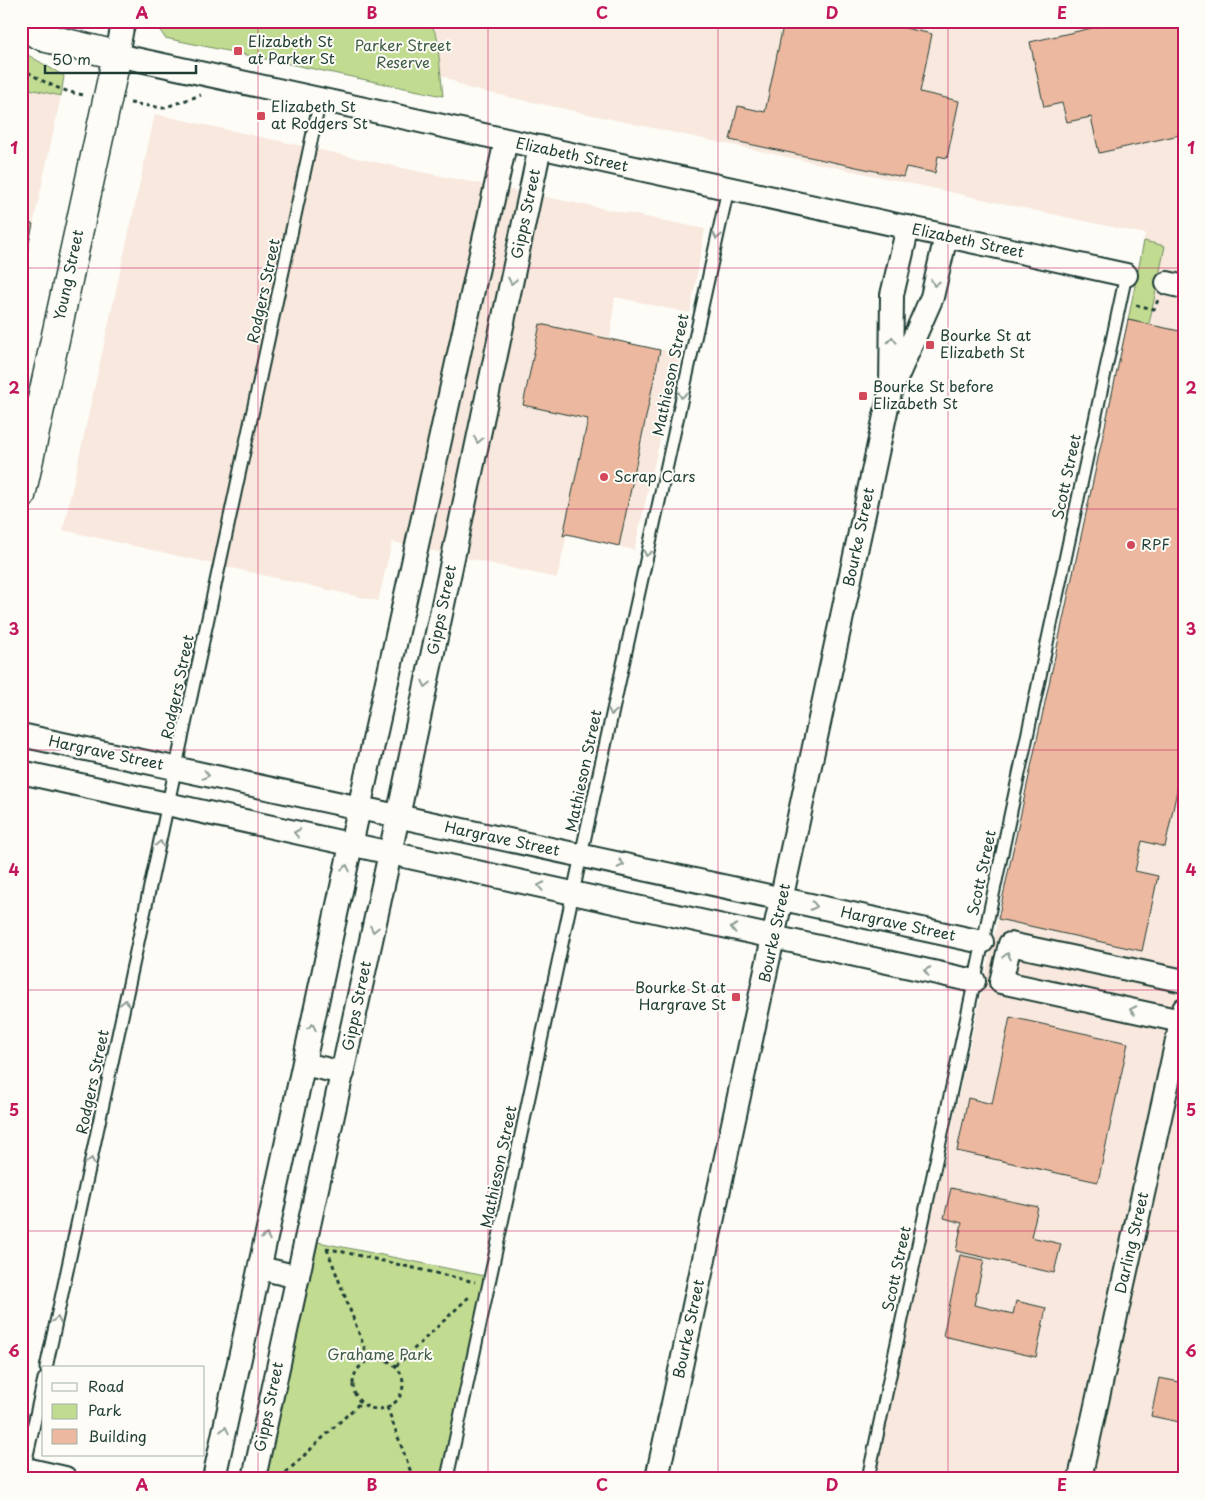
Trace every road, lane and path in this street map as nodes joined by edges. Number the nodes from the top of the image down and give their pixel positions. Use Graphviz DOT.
graph roads {
  1 [pos="125,21"];
  2 [pos="21,26"];
  3 [pos="117,55"];
  4 [pos="21,68"];
  5 [pos="90,96"];
  6 [pos="320,100"];
  7 [pos="125,102"];
  8 [pos="163,108"];
  9 [pos="506,140"];
  10 [pos="540,148"];
  11 [pos="728,188"];
  12 [pos="908,228"];
  13 [pos="946,236"];
  14 [pos="1126,275"];
  15 [pos="1175,285"];
  16 [pos="891,388"];
  17 [pos="21,496"];
  18 [pos="21,735"];
  19 [pos="176,768"];
  20 [pos="21,772"];
  21 [pos="168,804"];
  22 [pos="359,808"];
  23 [pos="398,816"];
  24 [pos="351,844"];
  25 [pos="390,853"];
  26 [pos="581,856"];
  27 [pos="573,893"];
  28 [pos="782,899"];
  29 [pos="774,937"];
  30 [pos="982,942"];
  31 [pos="974,981"];
  32 [pos="1184,981"];
  33 [pos="1182,1015"];
  34 [pos="304,1064"];
  35 [pos="343,1073"];
  36 [pos="260,1268"];
  37 [pos="298,1277"];
  38 [pos="483,1284"];
  39 [pos="476,1290"];
  40 [pos="369,1360"];
  41 [pos="46,1366"];
  42 [pos="396,1366"];
  43 [pos="42,1388"];
  44 [pos="361,1402"];
  45 [pos="387,1407"];
  46 [pos="23,1472"];
  47 [pos="64,1478"];
  48 [pos="214,1478"];
  49 [pos="254,1478"];
  50 [pos="280,1478"];
  51 [pos="413,1478"];
  52 [pos="447,1478"];
  53 [pos="657,1478"];
  54 [pos="868,1478"];
  55 [pos="1080,1478"];
  1 -- 3 [label="street"];
  2 -- 3 [label="main road, Elizabeth Street"];
  3 -- 6 [label="street, Elizabeth Street"];
  3 -- 17 [label="main road, Young Street"];
  4 -- 5 [label="path"];
  6 -- 9 [label="street, Elizabeth Street"];
  6 -- 19 [label="lane, Rodgers Street"];
  7 -- 8 [label="path"];
  9 -- 10 [label="street, Elizabeth Street"];
  9 -- 22 [label="street"];
  10 -- 11 [label="street, Elizabeth Street"];
  10 -- 23 [label="street, Gipps Street, one-way"];
  11 -- 12 [label="street, Elizabeth Street"];
  11 -- 26 [label="lane, Mathieson Street, one-way"];
  12 -- 13 [label="street, Elizabeth Street"];
  16 -- 12 [label="street, Bourke Street, one-way"];
  13 -- 14 [label="street, Elizabeth Street"];
  13 -- 16 [label="street, Bourke Street, one-way"];
  14 -- 15 [label="path"];
  14 -- 30 [label="lane, Scott Street"];
  16 -- 28 [label="street, Bourke Street"];
  18 -- 19 [label="street, Hargrave Street"];
  19 -- 21 [label="lane, Rodgers Street"];
  19 -- 22 [label="street, Hargrave Street, one-way"];
  20 -- 21 [label="street"];
  24 -- 21 [label="street, one-way"];
  41 -- 21 [label="lane, Rodgers Street, one-way"];
  22 -- 23 [label="street, Hargrave Street"];
  22 -- 24 [label="street"];
  23 -- 25 [label="street, Gipps Street"];
  23 -- 26 [label="street, Hargrave Street"];
  24 -- 25 [label="street"];
  34 -- 24 [label="street, one-way"];
  27 -- 25 [label="street, one-way"];
  25 -- 35 [label="street, Gipps Street, one-way"];
  26 -- 27 [label="lane, Mathieson Street"];
  26 -- 28 [label="street, Hargrave Street, one-way"];
  29 -- 27 [label="street, one-way"];
  27 -- 52 [label="lane, Mathieson Street"];
  28 -- 29 [label="street, Bourke Street"];
  28 -- 30 [label="street, Hargrave Street, one-way"];
  31 -- 29 [label="street, one-way"];
  29 -- 53 [label="street, Bourke Street"];
  30 -- 31 [label="lane, Scott Street"];
  31 -- 54 [label="lane, Scott Street"];
  33 -- 32 [label="street, one-way"];
  33 -- 55 [label="street, Darling Street"];
  34 -- 35 [label="street"];
  36 -- 34 [label="street, one-way"];
  35 -- 37 [label="street, Gipps Street"];
  36 -- 37 [label="street"];
  48 -- 36 [label="street, one-way"];
  37 -- 49 [label="street, Gipps Street"];
  38 -- 40 [label="path"];
  39 -- 42 [label="path"];
  40 -- 42 [label="path"];
  40 -- 44 [label="path"];
  42 -- 45 [label="path"];
  43 -- 46 [label="lane"];
  44 -- 45 [label="path"];
  44 -- 50 [label="path"];
  45 -- 51 [label="path"];
  46 -- 47 [label="street"];
}
